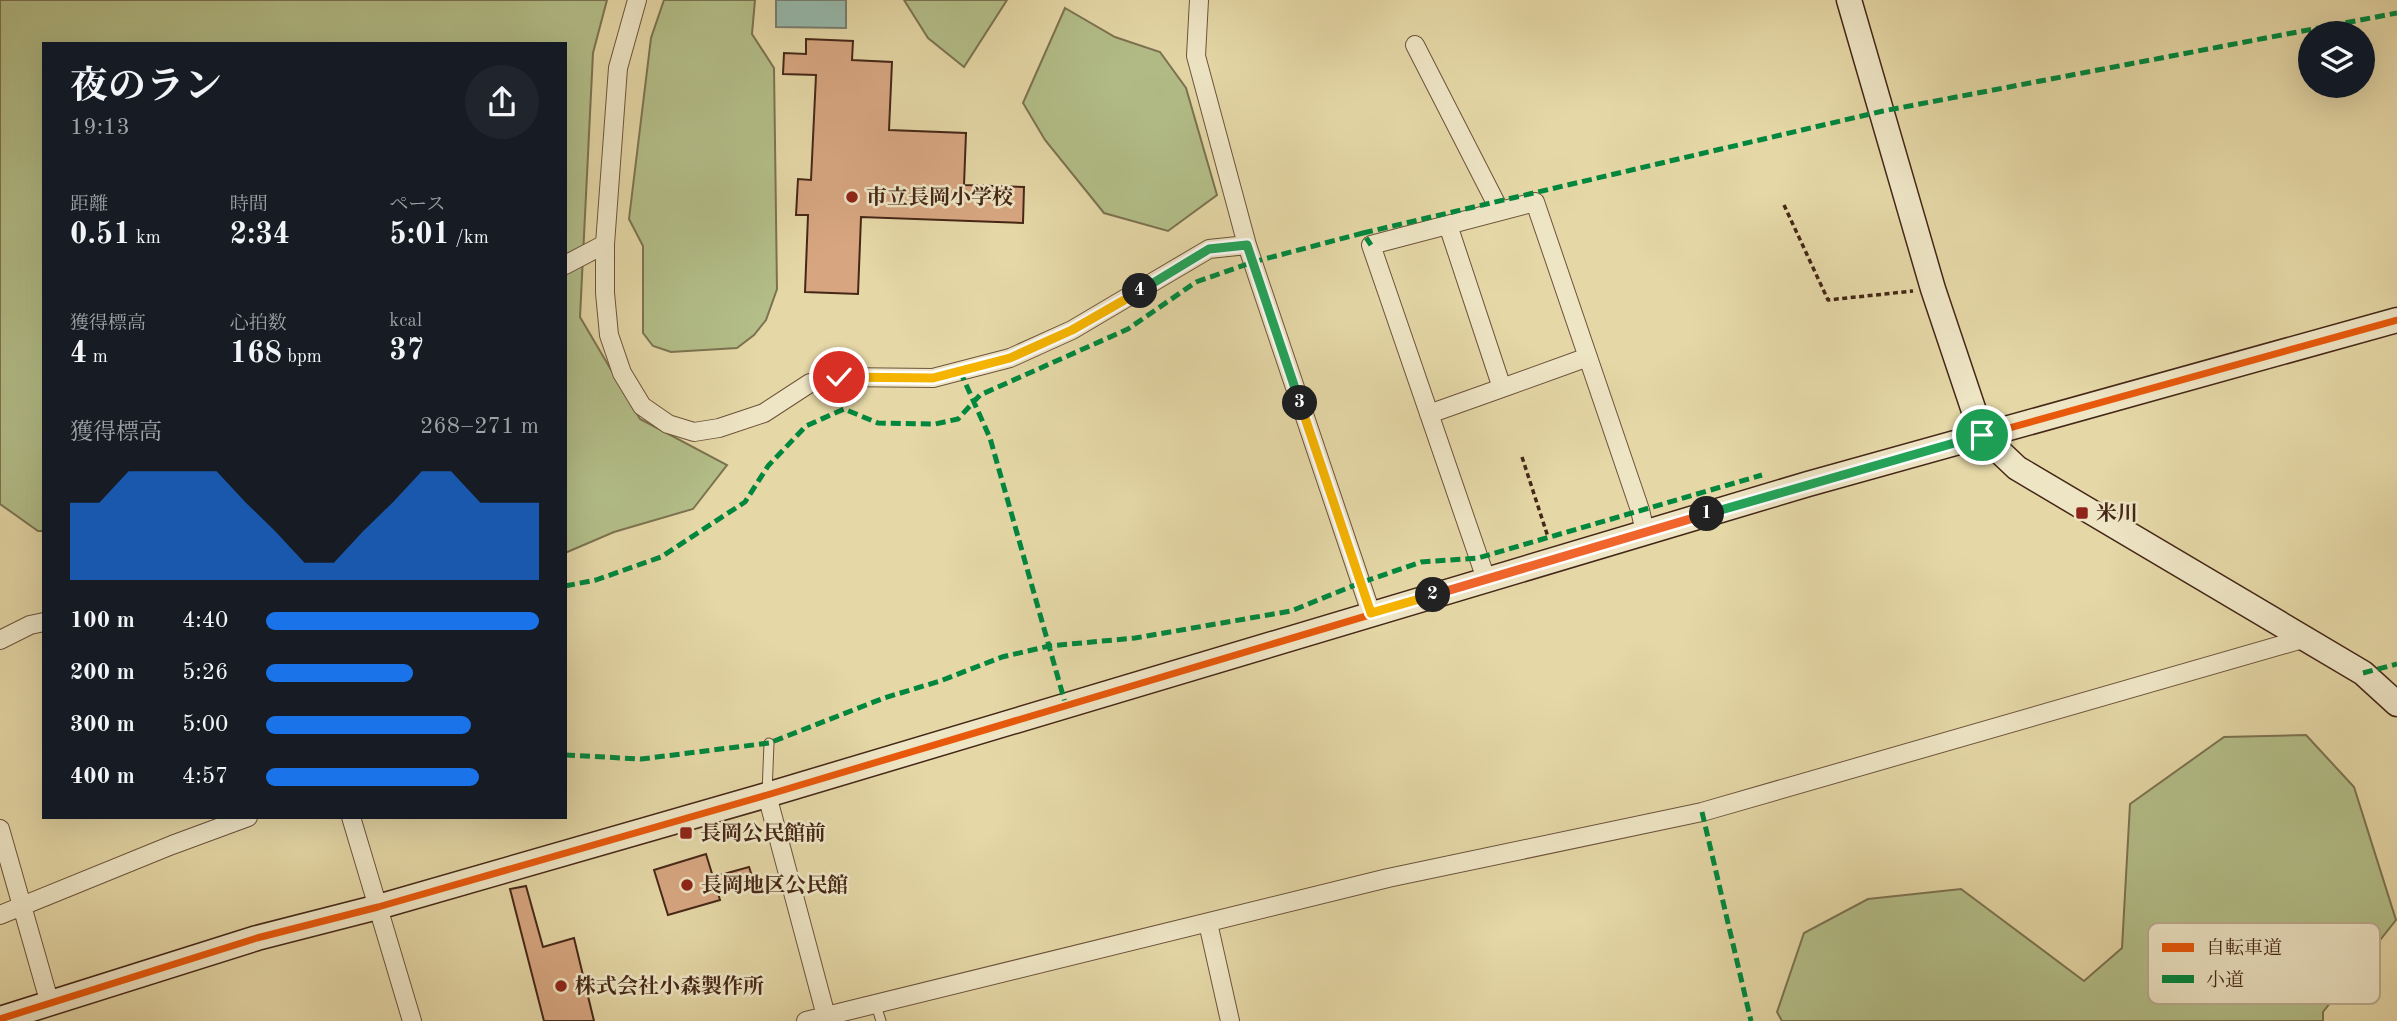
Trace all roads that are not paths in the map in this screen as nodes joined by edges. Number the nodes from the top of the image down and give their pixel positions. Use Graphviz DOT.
graph roads {
  1 [pos="637,0"];
  2 [pos="1199,0"];
  3 [pos="1849,0"];
  4 [pos="1415,45"];
  5 [pos="1500,211"];
  6 [pos="1448,225"];
  7 [pos="605,244"];
  8 [pos="1247,245"];
  9 [pos="567,264"];
  10 [pos="2397,320"];
  11 [pos="1588,357"];
  12 [pos="1502,388"];
  13 [pos="1429,414"];
  14 [pos="1982,435"];
  15 [pos="1646,532"];
  16 [pos="1486,579"];
  17 [pos="1371,613"];
  18 [pos="42,622"];
  19 [pos="2306,638"];
  20 [pos="0,640"];
  21 [pos="2397,704"];
  22 [pos="769,743"];
  23 [pos="767,795"];
  24 [pos="243,819"];
  25 [pos="352,819"];
  26 [pos="0,829"];
  27 [pos="21,907"];
  28 [pos="378,907"];
  29 [pos="0,915"];
  30 [pos="1208,923"];
  31 [pos="50,1004"];
  32 [pos="879,1013"];
  33 [pos="826,1016"];
  34 [pos="0,1019"];
  35 [pos="412,1021"];
  36 [pos="806,1021"];
  37 [pos="1230,1021"];
  1 -- 7 [label="street"];
  2 -- 8 [label="street"];
  3 -- 14 [label="street"];
  4 -- 5 [label="street"];
  5 -- 6 [label="street"];
  5 -- 11 [label="street"];
  6 -- 12 [label="street"];
  6 -- 13 [label="street"];
  7 -- 8 [label="street"];
  7 -- 9 [label="street"];
  8 -- 17 [label="street"];
  10 -- 14 [label="street"];
  11 -- 12 [label="street"];
  11 -- 15 [label="street"];
  12 -- 13 [label="street"];
  13 -- 16 [label="street"];
  14 -- 15 [label="street"];
  14 -- 19 [label="street"];
  15 -- 16 [label="street"];
  16 -- 17 [label="street"];
  17 -- 23 [label="street"];
  18 -- 20 [label="street"];
  19 -- 21 [label="street"];
  19 -- 30 [label="street"];
  22 -- 23 [label="lane"];
  23 -- 28 [label="street"];
  23 -- 33 [label="street"];
  24 -- 27 [label="street"];
  25 -- 28 [label="street"];
  26 -- 27 [label="street"];
  27 -- 29 [label="street"];
  27 -- 31 [label="street"];
  28 -- 31 [label="street"];
  28 -- 35 [label="street"];
  30 -- 32 [label="street"];
  30 -- 37 [label="street"];
  31 -- 34 [label="street"];
  32 -- 33 [label="street"];
  33 -- 36 [label="street"];
}
